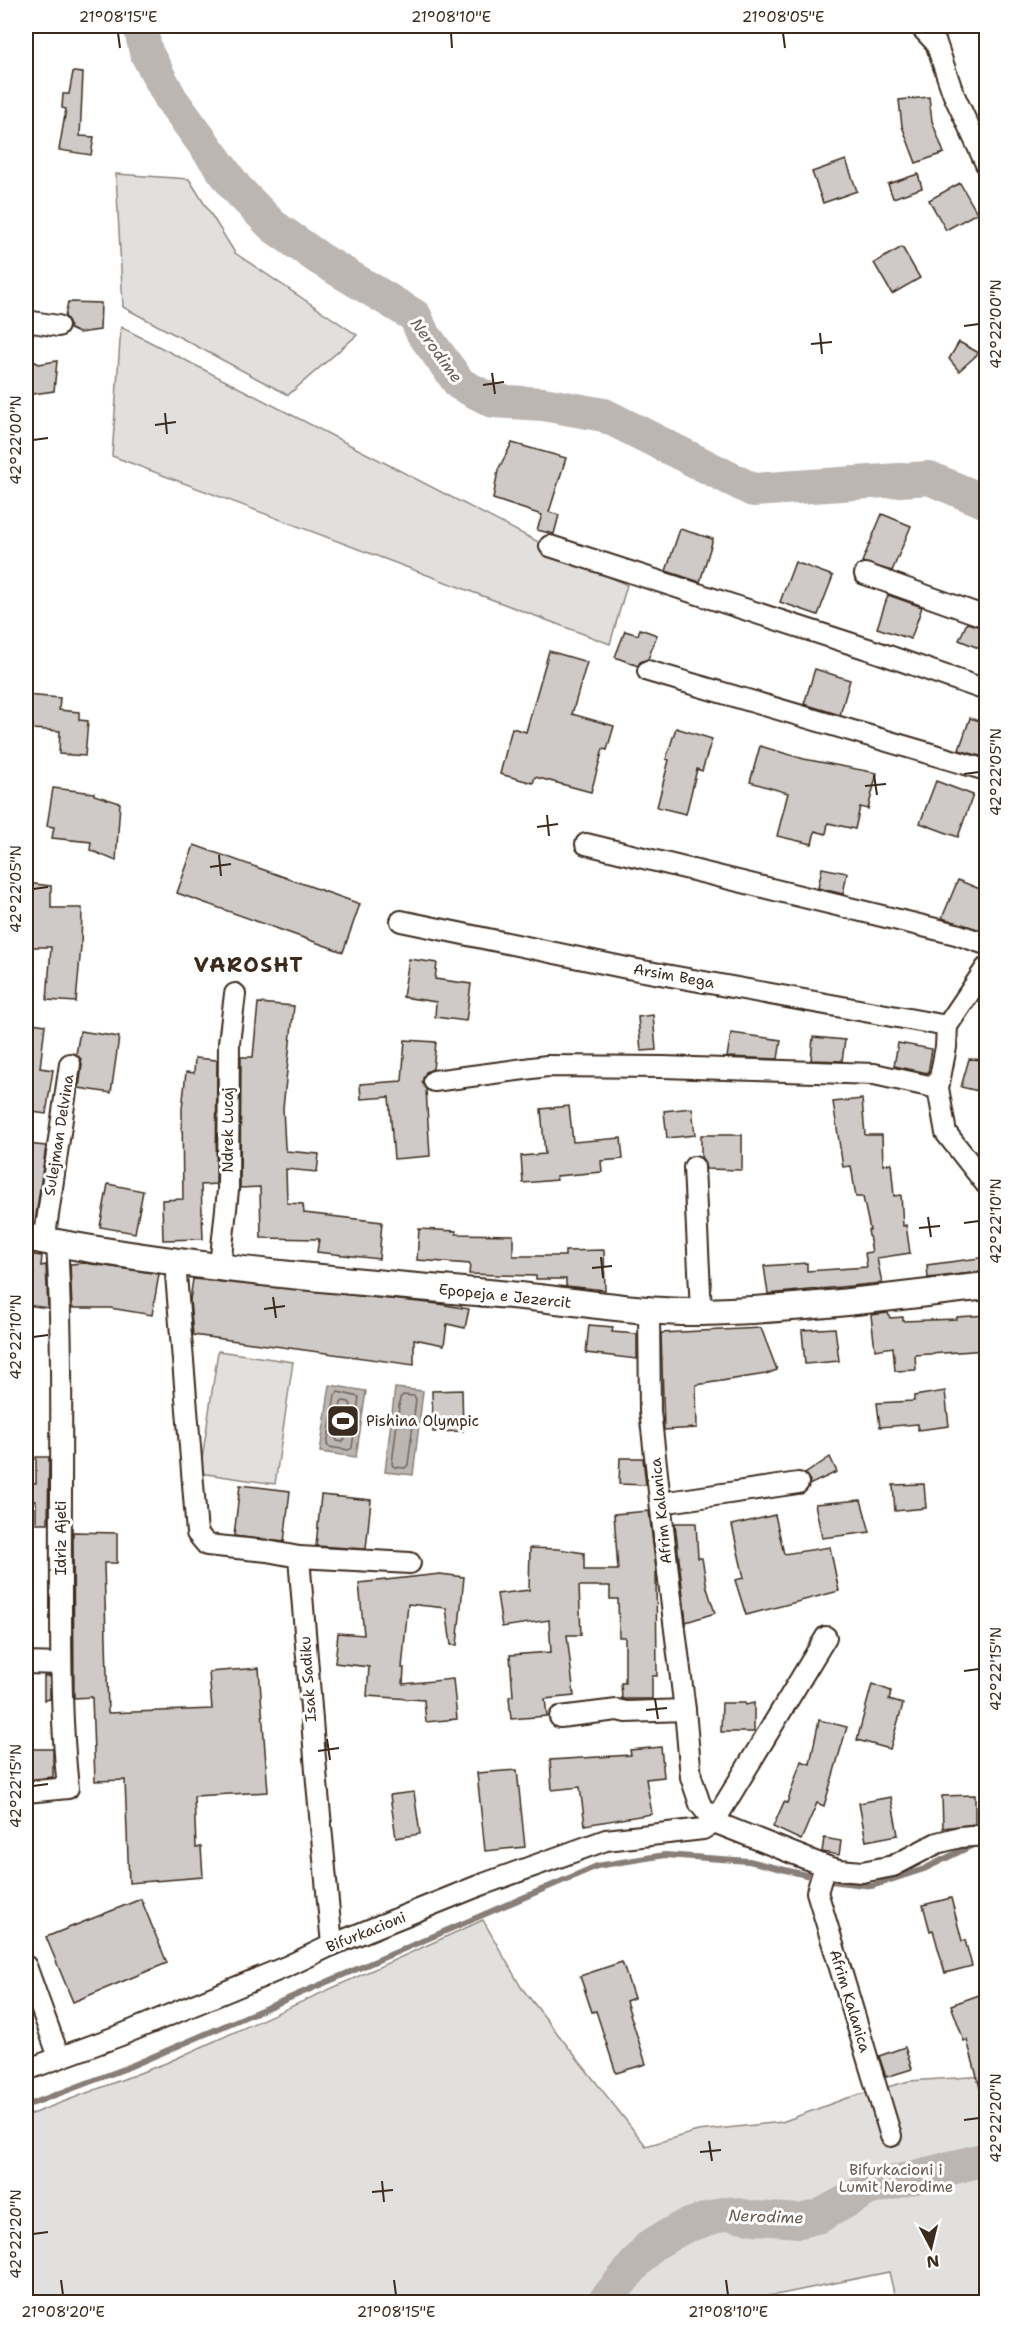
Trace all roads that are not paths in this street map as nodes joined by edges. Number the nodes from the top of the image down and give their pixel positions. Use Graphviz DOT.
graph roads {
  1 [pos="920,26"];
  2 [pos="980,134"];
  3 [pos="987,164"];
  4 [pos="26,321"];
  5 [pos="58,326"];
  6 [pos="550,546"];
  7 [pos="865,574"];
  8 [pos="987,617"];
  9 [pos="648,671"];
  10 [pos="987,690"];
  11 [pos="987,770"];
  12 [pos="586,844"];
  13 [pos="401,921"];
  14 [pos="987,944"];
  15 [pos="987,968"];
  16 [pos="235,994"];
  17 [pos="947,1026"];
  18 [pos="70,1064"];
  19 [pos="434,1081"];
  20 [pos="938,1088"];
  21 [pos="987,1157"];
  22 [pos="966,1158"];
  23 [pos="694,1167"];
  24 [pos="987,1184"];
  25 [pos="42,1241"];
  26 [pos="175,1262"];
  27 [pos="220,1266"];
  28 [pos="987,1286"];
  29 [pos="649,1312"];
  30 [pos="701,1312"];
  31 [pos="798,1483"];
  32 [pos="661,1503"];
  33 [pos="299,1557"];
  34 [pos="410,1563"];
  35 [pos="826,1637"];
  36 [pos="26,1663"];
  37 [pos="61,1664"];
  38 [pos="685,1710"];
  39 [pos="560,1717"];
  40 [pos="26,1792"];
  41 [pos="714,1822"];
  42 [pos="987,1835"];
  43 [pos="822,1877"];
  44 [pos="332,1945"];
  45 [pos="26,1966"];
  46 [pos="59,2057"];
  47 [pos="26,2070"];
  48 [pos="891,2136"];
  1 -- 2 [label="street"];
  2 -- 3 [label="street"];
  4 -- 5 [label="street"];
  6 -- 10 [label="street"];
  7 -- 8 [label="street"];
  9 -- 11 [label="street"];
  12 -- 14 [label="street"];
  13 -- 17 [label="street, Arsim Bega"];
  15 -- 17 [label="street"];
  16 -- 27 [label="street, Ndrek Lucaj"];
  17 -- 20 [label="street"];
  18 -- 25 [label="street, Sulejman Delvina"];
  19 -- 20 [label="street"];
  20 -- 22 [label="street"];
  21 -- 22 [label="street"];
  22 -- 24 [label="street"];
  23 -- 30 [label="street"];
  25 -- 26 [label="main road, Epopeja e Jezercit"];
  25 -- 37 [label="street, Idriz Ajeti"];
  26 -- 27 [label="main road, Epopeja e Jezercit"];
  26 -- 33 [label="street"];
  27 -- 29 [label="main road, Epopeja e Jezercit"];
  28 -- 30 [label="main road, Epopeja e Jezercit"];
  29 -- 30 [label="main road, Epopeja e Jezercit"];
  29 -- 32 [label="street, Afrim Kalanica"];
  31 -- 32 [label="street"];
  32 -- 38 [label="street, Afrim Kalanica"];
  33 -- 34 [label="street"];
  33 -- 44 [label="street, Isak Sadiku"];
  35 -- 41 [label="street"];
  36 -- 37 [label="street"];
  37 -- 40 [label="street, Idriz Ajeti"];
  38 -- 39 [label="street"];
  38 -- 41 [label="street, Afrim Kalanica"];
  41 -- 43 [label="street"];
  41 -- 44 [label="street, Bifurkacioni"];
  42 -- 43 [label="street"];
  43 -- 48 [label="street, Afrim Kalanica"];
  44 -- 46 [label="street, Bifurkacioni"];
  45 -- 46 [label="street"];
  46 -- 47 [label="street, Bifurkacioni"];
}
